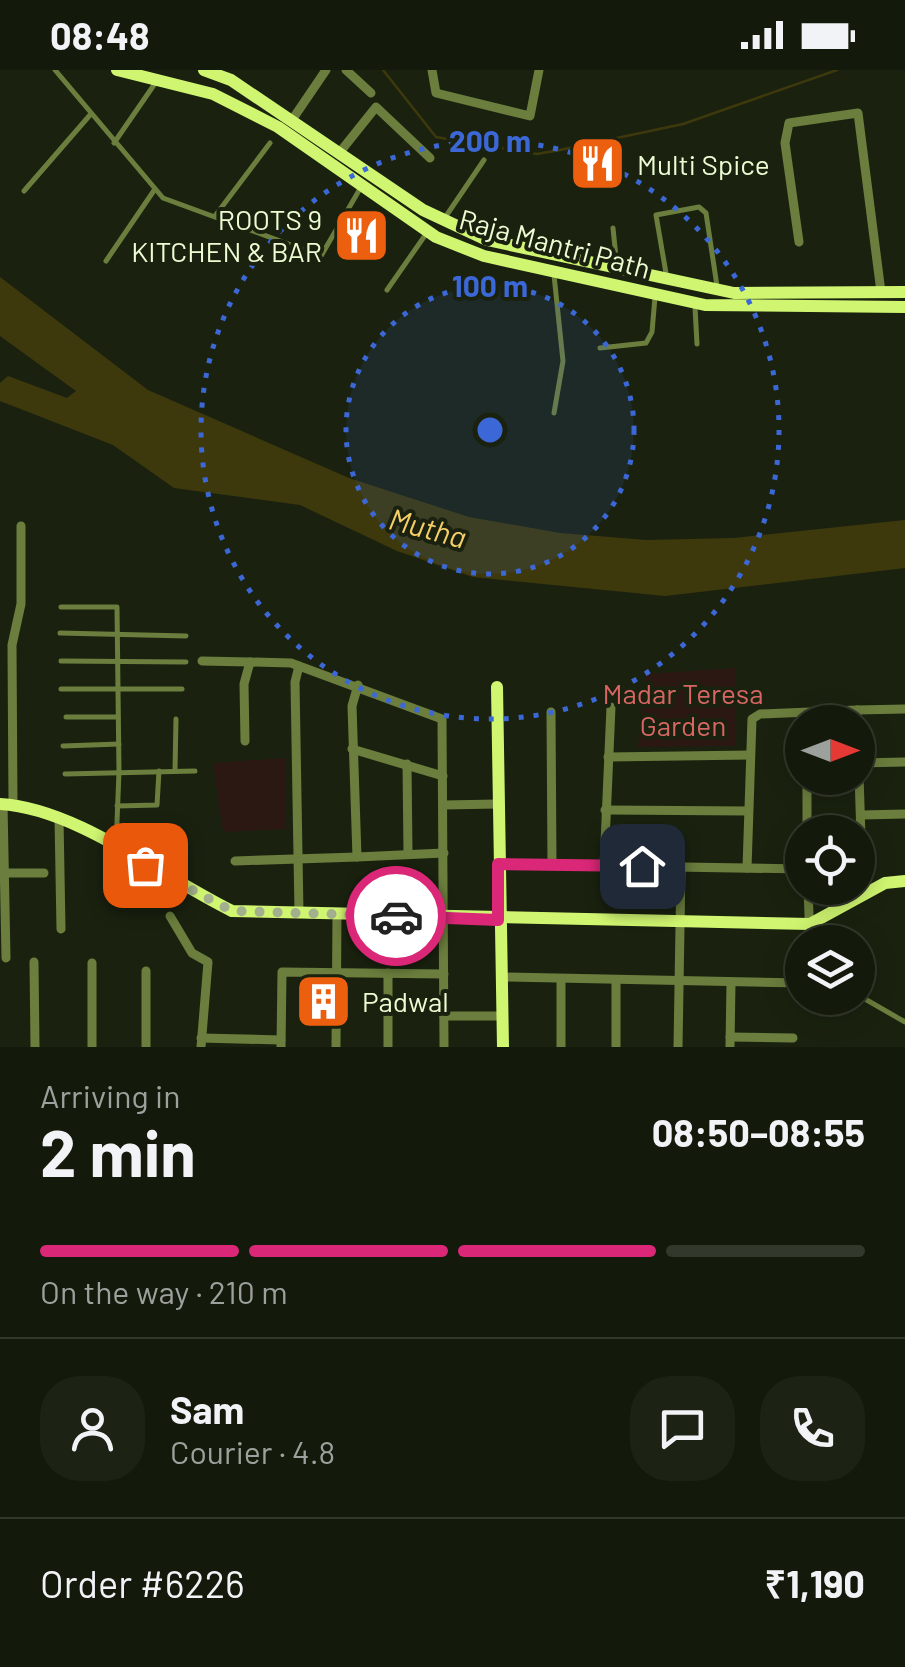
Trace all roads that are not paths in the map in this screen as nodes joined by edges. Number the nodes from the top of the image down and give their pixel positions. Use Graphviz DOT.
graph roads {
  1 [pos="54,70"];
  2 [pos="116,70"];
  3 [pos="204,70"];
  4 [pos="326,70"];
  5 [pos="346,70"];
  6 [pos="432,70"];
  7 [pos="540,70"];
  8 [pos="157,80"];
  9 [pos="371,93"];
  10 [pos="90,115"];
  11 [pos="292,120"];
  12 [pos="114,142"];
  13 [pos="270,142"];
  14 [pos="340,152"];
  15 [pos="430,158"];
  16 [pos="484,160"];
  17 [pos="360,187"];
  18 [pos="155,189"];
  19 [pos="24,191"];
  20 [pos="214,217"];
  21 [pos="442,222"];
  22 [pos="613,228"];
  23 [pos="428,231"];
  24 [pos="798,242"];
  25 [pos="106,261"];
  26 [pos="618,270"];
  27 [pos="554,275"];
  28 [pos="668,280"];
  29 [pos="717,289"];
  30 [pos="387,290"];
  31 [pos="880,292"];
  32 [pos="905,292"];
  33 [pos="655,297"];
  34 [pos="801,300"];
  35 [pos="695,304"];
  36 [pos="905,308"];
  37 [pos="697,344"];
  38 [pos="600,348"];
  39 [pos="554,413"];
  40 [pos="21,526"];
  41 [pos="61,607"];
  42 [pos="60,633"];
  43 [pos="118,635"];
  44 [pos="186,636"];
  45 [pos="12,645"];
  46 [pos="0,646"];
  47 [pos="61,660"];
  48 [pos="202,661"];
  49 [pos="118,662"];
  50 [pos="186,662"];
  51 [pos="250,662"];
  52 [pos="299,666"];
  53 [pos="358,686"];
  54 [pos="497,687"];
  55 [pos="118,688"];
  56 [pos="182,689"];
  57 [pos="61,690"];
  58 [pos="611,708"];
  59 [pos="905,709"];
  60 [pos="875,710"];
  61 [pos="551,712"];
  62 [pos="66,717"];
  63 [pos="118,717"];
  64 [pos="785,717"];
  65 [pos="176,719"];
  66 [pos="245,741"];
  67 [pos="118,744"];
  68 [pos="63,746"];
  69 [pos="352,749"];
  70 [pos="750,755"];
  71 [pos="608,757"];
  72 [pos="905,762"];
  73 [pos="875,763"];
  74 [pos="407,764"];
  75 [pos="159,771"];
  76 [pos="176,771"];
  77 [pos="195,771"];
  78 [pos="119,772"];
  79 [pos="65,774"];
  80 [pos="444,776"];
  81 [pos="860,795"];
  82 [pos="6,804"];
  83 [pos="498,804"];
  84 [pos="444,805"];
  85 [pos="117,806"];
  86 [pos="605,810"];
  87 [pos="748,811"];
  88 [pos="905,814"];
  89 [pos="860,815"];
  90 [pos="59,818"];
  91 [pos="116,847"];
  92 [pos="408,853"];
  93 [pos="444,853"];
  94 [pos="358,857"];
  95 [pos="235,861"];
  96 [pos="298,861"];
  97 [pos="498,864"];
  98 [pos="552,865"];
  99 [pos="604,866"];
  100 [pos="681,867"];
  101 [pos="747,868"];
  102 [pos="785,869"];
  103 [pos="4,873"];
  104 [pos="44,873"];
  105 [pos="875,878"];
  106 [pos="905,881"];
  107 [pos="885,883"];
  108 [pos="114,896"];
  109 [pos="809,905"];
  110 [pos="299,913"];
  111 [pos="337,914"];
  112 [pos="170,916"];
  113 [pos="444,918"];
  114 [pos="498,920"];
  115 [pos="680,923"];
  116 [pos="810,924"];
  117 [pos="61,929"];
  118 [pos="6,958"];
  119 [pos="34,962"];
  120 [pos="92,963"];
  121 [pos="146,971"];
  122 [pos="336,973"];
  123 [pos="388,974"];
  124 [pos="444,974"];
  125 [pos="503,977"];
  126 [pos="561,978"];
  127 [pos="616,980"];
  128 [pos="679,981"];
  129 [pos="732,982"];
  130 [pos="785,982"];
  131 [pos="875,1005"];
  132 [pos="444,1016"];
  133 [pos="503,1016"];
  134 [pos="905,1022"];
  135 [pos="794,1038"];
  136 [pos="201,1042"];
  137 [pos="730,1042"];
  138 [pos="281,1044"];
  139 [pos="35,1047"];
  140 [pos="92,1047"];
  141 [pos="146,1047"];
  142 [pos="336,1047"];
  143 [pos="388,1047"];
  144 [pos="444,1047"];
  145 [pos="503,1047"];
  146 [pos="561,1047"];
  147 [pos="616,1047"];
  148 [pos="678,1047"];
  1 -- 10 [label="lane"];
  2 -- 8 [label="main road, Raja Mantri Path"];
  3 -- 11 [label="main road, Raja Mantri Path"];
  4 -- 11 [label="street"];
  5 -- 9 [label="street"];
  6 -- 7 [label="street"];
  8 -- 12 [label="lane"];
  8 -- 17 [label="main road, Raja Mantri Path"];
  10 -- 12 [label="lane"];
  10 -- 19 [label="lane"];
  11 -- 14 [label="main road, Raja Mantri Path"];
  12 -- 18 [label="lane"];
  13 -- 20 [label="lane"];
  14 -- 15 [label="street"];
  14 -- 21 [label="main road, Raja Mantri Path"];
  16 -- 21 [label="lane"];
  17 -- 20 [label="lane"];
  17 -- 23 [label="main road, Raja Mantri Path"];
  18 -- 20 [label="lane"];
  18 -- 25 [label="lane"];
  21 -- 26 [label="main road, Raja Mantri Path"];
  22 -- 26 [label="lane"];
  23 -- 27 [label="main road, Raja Mantri Path"];
  23 -- 30 [label="lane"];
  24 -- 31 [label="street"];
  26 -- 28 [label="main road, Raja Mantri Path"];
  27 -- 33 [label="main road, Raja Mantri Path"];
  27 -- 39 [label="lane"];
  28 -- 29 [label="main road, Raja Mantri Path"];
  28 -- 29 [label="lane"];
  29 -- 34 [label="main road, Raja Mantri Path"];
  31 -- 32 [label="main road, Raja Mantri Path"];
  31 -- 34 [label="main road, Raja Mantri Path"];
  33 -- 35 [label="main road, Raja Mantri Path"];
  33 -- 38 [label="lane"];
  34 -- 35 [label="main road, Raja Mantri Path"];
  34 -- 36 [label="main road, Raja Mantri Path"];
  35 -- 37 [label="lane"];
  40 -- 45 [label="street"];
  41 -- 43 [label="lane"];
  42 -- 43 [label="lane"];
  43 -- 44 [label="lane"];
  43 -- 49 [label="lane"];
  45 -- 46 [label="street"];
  45 -- 82 [label="street"];
  47 -- 49 [label="lane"];
  48 -- 51 [label="street"];
  49 -- 50 [label="lane"];
  49 -- 55 [label="lane"];
  51 -- 52 [label="street"];
  51 -- 66 [label="street"];
  52 -- 53 [label="street"];
  52 -- 96 [label="street"];
  53 -- 69 [label="street"];
  53 -- 80 [label="street"];
  54 -- 83 [label="main road"];
  55 -- 56 [label="lane"];
  55 -- 57 [label="lane"];
  55 -- 63 [label="lane"];
  58 -- 71 [label="street"];
  59 -- 60 [label="street"];
  61 -- 98 [label="street"];
  62 -- 63 [label="lane"];
  63 -- 67 [label="lane"];
  64 -- 70 [label="street"];
  65 -- 76 [label="lane"];
  67 -- 68 [label="lane"];
  67 -- 78 [label="lane"];
  69 -- 74 [label="street"];
  69 -- 94 [label="street"];
  70 -- 71 [label="street"];
  70 -- 87 [label="street"];
  71 -- 86 [label="street"];
  72 -- 73 [label="street"];
  74 -- 80 [label="street"];
  74 -- 92 [label="street"];
  75 -- 76 [label="lane"];
  75 -- 78 [label="lane"];
  75 -- 85 [label="lane"];
  76 -- 77 [label="lane"];
  78 -- 79 [label="lane"];
  78 -- 85 [label="lane"];
  80 -- 84 [label="street"];
  81 -- 89 [label="street"];
  82 -- 90 [label="main road"];
  82 -- 103 [label="street"];
  83 -- 84 [label="street"];
  83 -- 97 [label="main road"];
  84 -- 93 [label="street"];
  85 -- 91 [label="lane"];
  86 -- 87 [label="street"];
  86 -- 99 [label="street"];
  87 -- 101 [label="street"];
  88 -- 89 [label="street"];
  90 -- 91 [label="main road"];
  90 -- 117 [label="street"];
  91 -- 108 [label="lane"];
  91 -- 110 [label="main road"];
  92 -- 93 [label="street"];
  92 -- 94 [label="street"];
  93 -- 113 [label="street"];
  94 -- 96 [label="street"];
  95 -- 96 [label="street"];
  96 -- 110 [label="street"];
  97 -- 98 [label="street"];
  97 -- 114 [label="main road"];
  98 -- 99 [label="street"];
  99 -- 100 [label="street"];
  100 -- 101 [label="street"];
  100 -- 115 [label="street"];
  101 -- 102 [label="street"];
  103 -- 104 [label="street"];
  103 -- 118 [label="street"];
  105 -- 107 [label="street"];
  106 -- 107 [label="main road"];
  107 -- 116 [label="main road"];
  109 -- 116 [label="street"];
  110 -- 111 [label="main road"];
  111 -- 113 [label="main road"];
  111 -- 122 [label="street"];
  112 -- 136 [label="street"];
  113 -- 114 [label="main road"];
  113 -- 124 [label="street"];
  114 -- 115 [label="main road"];
  114 -- 125 [label="main road"];
  115 -- 116 [label="main road"];
  115 -- 128 [label="street"];
  119 -- 139 [label="street"];
  120 -- 140 [label="street"];
  121 -- 141 [label="street"];
  122 -- 123 [label="street"];
  122 -- 138 [label="street"];
  122 -- 142 [label="street"];
  123 -- 124 [label="street"];
  123 -- 143 [label="street"];
  124 -- 132 [label="street"];
  125 -- 126 [label="street"];
  125 -- 133 [label="main road"];
  126 -- 127 [label="street"];
  126 -- 146 [label="street"];
  127 -- 128 [label="street"];
  127 -- 147 [label="street"];
  128 -- 129 [label="street"];
  128 -- 148 [label="street"];
  129 -- 130 [label="street"];
  129 -- 137 [label="street"];
  131 -- 134 [label="lane"];
  132 -- 133 [label="street"];
  132 -- 144 [label="street"];
  133 -- 145 [label="main road"];
  135 -- 137 [label="street"];
  136 -- 138 [label="street"];
}
